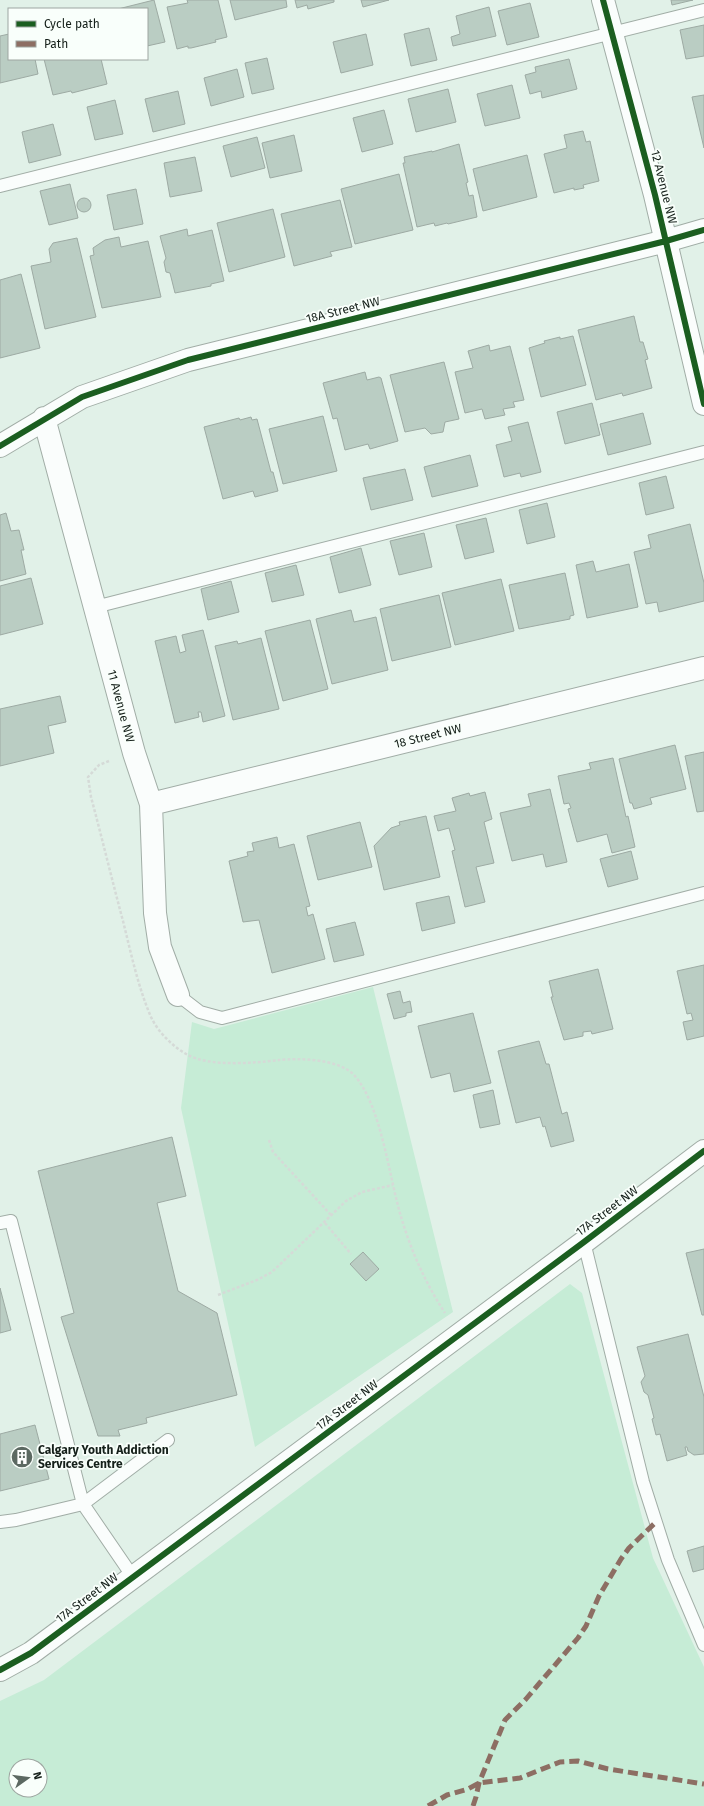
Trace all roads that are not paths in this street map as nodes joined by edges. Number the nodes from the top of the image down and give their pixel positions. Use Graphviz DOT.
graph roads {
  1 [pos="603,0"];
  2 [pos="704,10"];
  3 [pos="611,33"];
  4 [pos="0,186"];
  5 [pos="704,230"];
  6 [pos="666,241"];
  7 [pos="704,404"];
  8 [pos="44,418"];
  9 [pos="0,446"];
  10 [pos="704,452"];
  11 [pos="95,607"];
  12 [pos="704,668"];
  13 [pos="151,804"];
  14 [pos="704,893"];
  15 [pos="178,995"];
  16 [pos="704,1151"];
  17 [pos="0,1223"];
  18 [pos="584,1242"];
  19 [pos="168,1440"];
  20 [pos="83,1504"];
  21 [pos="0,1522"];
  22 [pos="133,1578"];
  23 [pos="704,1645"];
  24 [pos="0,1670"];
  1 -- 3 [label="street, 12 Avenue NW"];
  2 -- 3 [label="lane"];
  3 -- 4 [label="lane"];
  3 -- 6 [label="street, 12 Avenue NW"];
  5 -- 6 [label="street, 18A Street NW"];
  6 -- 7 [label="street, 12 Avenue NW"];
  6 -- 8 [label="street, 18A Street NW"];
  8 -- 9 [label="street, 18A Street NW"];
  8 -- 11 [label="street, 11 Avenue NW"];
  10 -- 11 [label="lane"];
  11 -- 13 [label="street, 11 Avenue NW"];
  12 -- 13 [label="street, 18 Street NW"];
  13 -- 15 [label="street, 11 Avenue NW"];
  14 -- 15 [label="lane"];
  16 -- 18 [label="street, 17A Street NW"];
  17 -- 20 [label="lane"];
  18 -- 22 [label="street, 17A Street NW"];
  18 -- 23 [label="lane"];
  19 -- 20 [label="lane"];
  20 -- 21 [label="lane"];
  20 -- 22 [label="lane"];
  22 -- 24 [label="street, 17A Street NW"];
}
